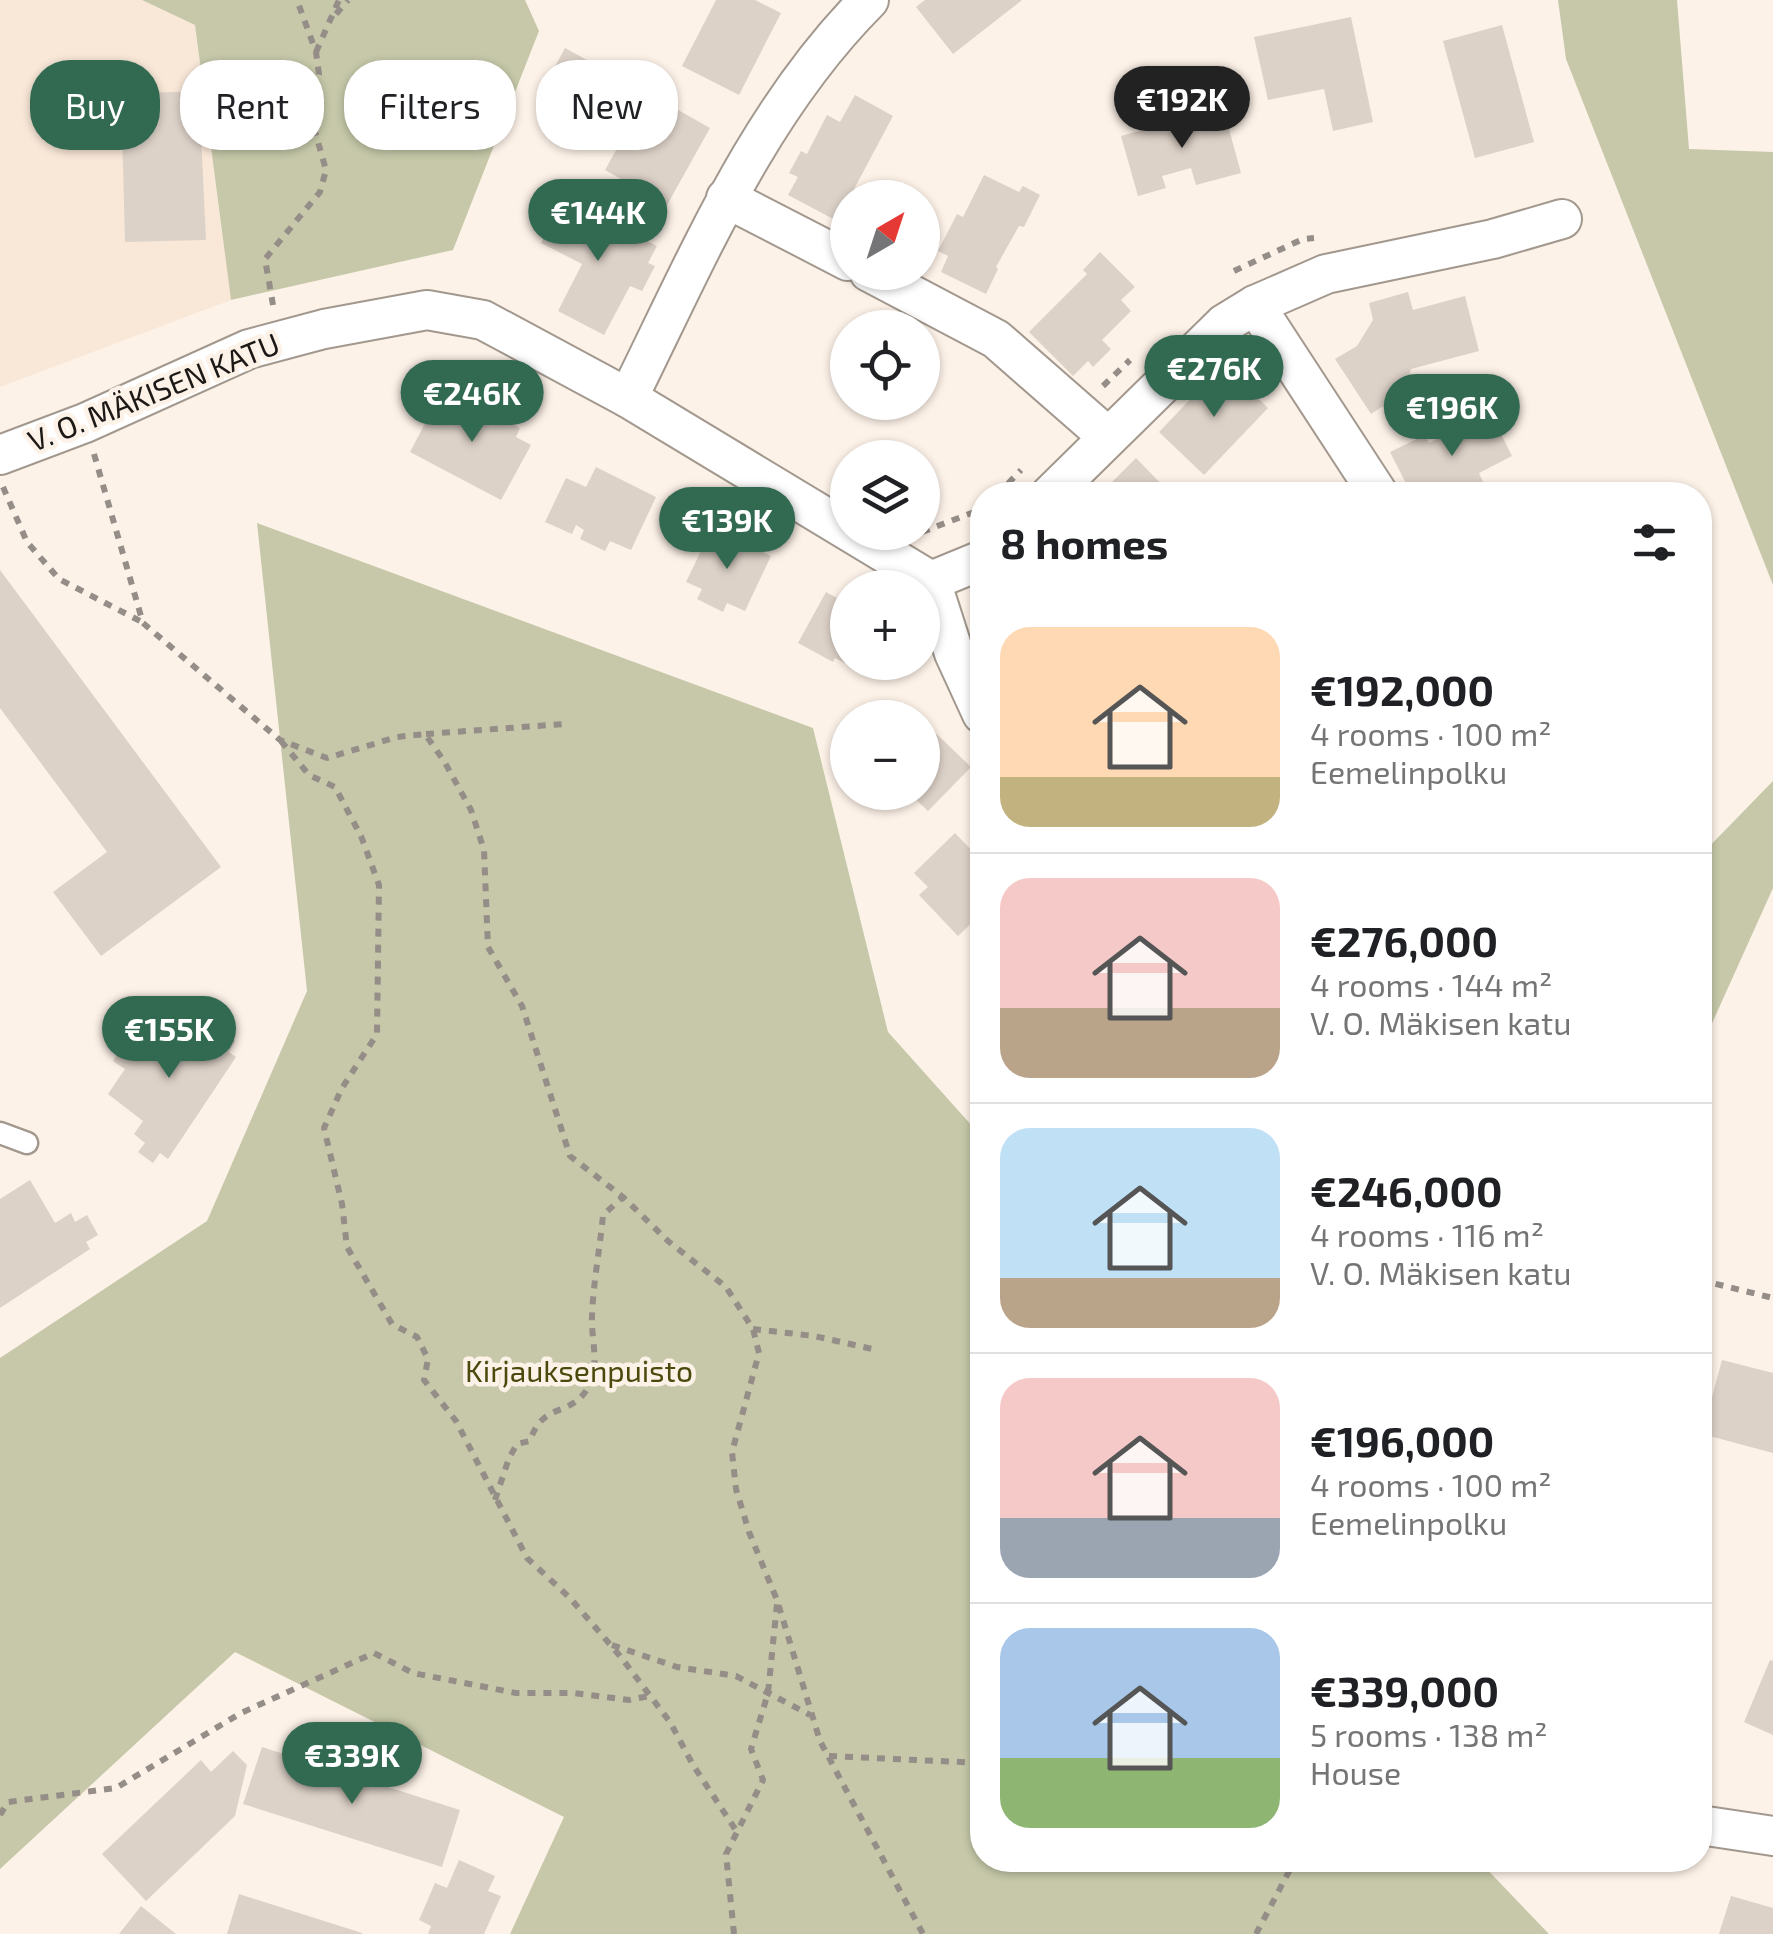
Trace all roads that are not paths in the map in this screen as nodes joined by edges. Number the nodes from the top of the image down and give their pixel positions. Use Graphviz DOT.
graph roads {
  1 [pos="870,0"];
  2 [pos="726,198"];
  3 [pos="1562,220"];
  4 [pos="830,252"];
  5 [pos="903,290"];
  6 [pos="1255,305"];
  7 [pos="628,398"];
  8 [pos="1108,438"];
  9 [pos="0,454"];
  10 [pos="1063,482"];
  11 [pos="1370,482"];
  12 [pos="970,565"];
  13 [pos="913,570"];
  14 [pos="940,577"];
  15 [pos="940,609"];
  16 [pos="970,688"];
  17 [pos="0,1133"];
  18 [pos="27,1143"];
  19 [pos="1712,1827"];
  20 [pos="1773,1836"];
  1 -- 2 [label="street"];
  2 -- 4 [label="street"];
  2 -- 7 [label="street"];
  3 -- 6 [label="street"];
  5 -- 8 [label="street"];
  6 -- 8 [label="street"];
  6 -- 11 [label="street"];
  7 -- 9 [label="street, V. O. MÄKISEN KATU"];
  7 -- 13 [label="street, V. O. MÄKISEN KATU"];
  8 -- 10 [label="street"];
  12 -- 14 [label="street"];
  15 -- 16 [label="street"];
  17 -- 18 [label="lane"];
  19 -- 20 [label="street"];
}
